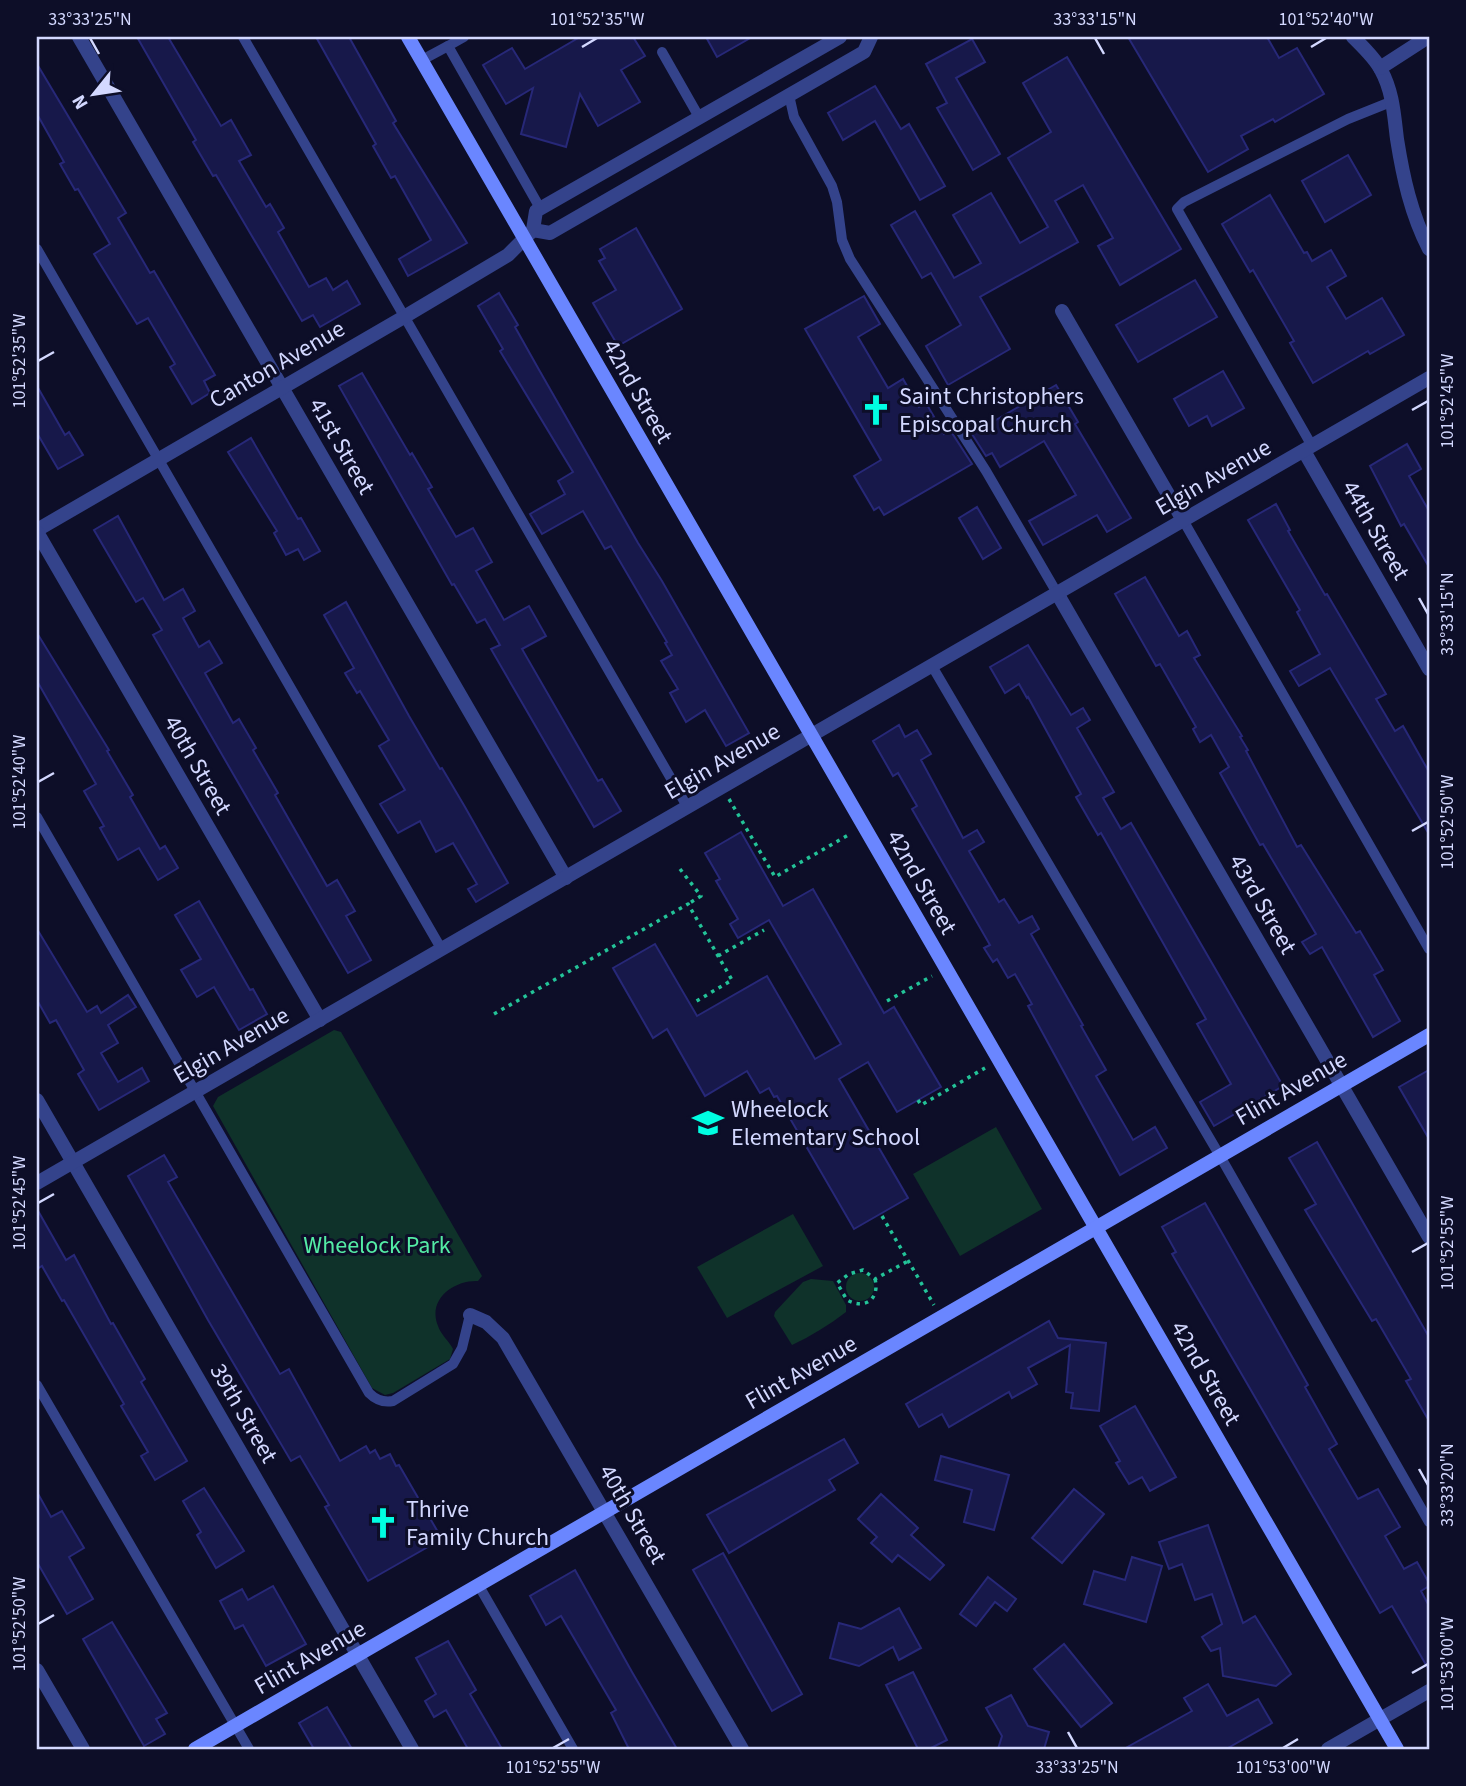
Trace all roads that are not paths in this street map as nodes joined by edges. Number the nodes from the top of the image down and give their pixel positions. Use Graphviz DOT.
graph roads {
  1 [pos="79,37"];
  2 [pos="243,37"];
  3 [pos="408,37"];
  4 [pos="464,37"];
  5 [pos="840,37"];
  6 [pos="871,37"];
  7 [pos="1353,37"];
  8 [pos="1428,37"];
  9 [pos="448,46"];
  10 [pos="662,52"];
  11 [pos="422,60"];
  12 [pos="1380,68"];
  13 [pos="776,74"];
  14 [pos="789,96"];
  15 [pos="1392,101"];
  16 [pos="699,117"];
  17 [pos="540,208"];
  18 [pos="529,234"];
  19 [pos="37,249"];
  20 [pos="1429,249"];
  21 [pos="1062,311"];
  22 [pos="404,317"];
  23 [pos="1428,381"];
  24 [pos="281,387"];
  25 [pos="1308,448"];
  26 [pos="158,460"];
  27 [pos="1183,520"];
  28 [pos="37,531"];
  29 [pos="1058,593"];
  30 [pos="932,666"];
  31 [pos="1429,668"];
  32 [pos="812,736"];
  33 [pos="688,808"];
  34 [pos="37,817"];
  35 [pos="566,878"];
  36 [pos="1429,949"];
  37 [pos="442,950"];
  38 [pos="320,1020"];
  39 [pos="1429,1035"];
  40 [pos="1342,1085"];
  41 [pos="196,1092"];
  42 [pos="37,1100"];
  43 [pos="1220,1156"];
  44 [pos="73,1162"];
  45 [pos="37,1183"];
  46 [pos="1096,1227"];
  47 [pos="1429,1237"];
  48 [pos="471,1315"];
  49 [pos="37,1385"];
  50 [pos="605,1512"];
  51 [pos="1429,1522"];
  52 [pos="479,1586"];
  53 [pos="358,1656"];
  54 [pos="37,1670"];
  55 [pos="1429,1691"];
  56 [pos="1380,1719"];
  57 [pos="236,1726"];
  58 [pos="83,1749"];
  59 [pos="195,1749"];
  60 [pos="249,1749"];
  61 [pos="412,1749"];
  62 [pos="573,1749"];
  63 [pos="743,1749"];
  64 [pos="1328,1749"];
  65 [pos="1397,1749"];
  1 -- 24 [label="street, 41st Street"];
  2 -- 22 [label="lane"];
  3 -- 11 [label="street, 42nd Street"];
  4 -- 9 [label="lane"];
  5 -- 13 [label="street"];
  6 -- 14 [label="street, Canton Avenue"];
  7 -- 12 [label="street"];
  8 -- 12 [label="street"];
  9 -- 11 [label="lane"];
  9 -- 17 [label="lane"];
  10 -- 16 [label="lane"];
  11 -- 18 [label="street, 42nd Street"];
  12 -- 15 [label="street"];
  13 -- 14 [label="street"];
  13 -- 16 [label="street"];
  14 -- 18 [label="street, Canton Avenue"];
  14 -- 29 [label="lane"];
  15 -- 20 [label="street"];
  15 -- 25 [label="lane"];
  16 -- 17 [label="street"];
  17 -- 18 [label="street"];
  18 -- 22 [label="street, Canton Avenue"];
  18 -- 32 [label="street, 42nd Street"];
  19 -- 26 [label="lane"];
  21 -- 27 [label="street"];
  22 -- 24 [label="street, Canton Avenue"];
  22 -- 33 [label="lane"];
  23 -- 25 [label="street, Elgin Avenue"];
  24 -- 26 [label="street, Canton Avenue"];
  24 -- 35 [label="street, 41st Street"];
  25 -- 27 [label="street, Elgin Avenue"];
  25 -- 31 [label="street, 44th Street"];
  26 -- 28 [label="street, Canton Avenue"];
  26 -- 37 [label="lane"];
  27 -- 29 [label="street, Elgin Avenue"];
  27 -- 36 [label="lane"];
  28 -- 38 [label="street, 40th Street"];
  29 -- 30 [label="street, Elgin Avenue"];
  29 -- 40 [label="street, 43rd Street"];
  30 -- 32 [label="street, Elgin Avenue"];
  30 -- 43 [label="lane"];
  32 -- 33 [label="street, Elgin Avenue"];
  32 -- 46 [label="street, 42nd Street"];
  33 -- 35 [label="street, Elgin Avenue"];
  34 -- 41 [label="lane"];
  35 -- 37 [label="street, Elgin Avenue"];
  37 -- 38 [label="street, Elgin Avenue"];
  38 -- 41 [label="street, Elgin Avenue"];
  39 -- 40 [label="street, Flint Avenue"];
  40 -- 43 [label="street, Flint Avenue"];
  40 -- 47 [label="street, 43rd Street"];
  41 -- 44 [label="street, Elgin Avenue"];
  41 -- 48 [label="lane"];
  42 -- 44 [label="street, 39th Street"];
  43 -- 46 [label="street, Flint Avenue"];
  43 -- 51 [label="lane"];
  44 -- 45 [label="street, Elgin Avenue"];
  44 -- 53 [label="street, 39th Street"];
  46 -- 50 [label="street, Flint Avenue"];
  46 -- 56 [label="street, 42nd Street"];
  48 -- 50 [label="street, 40th Street"];
  49 -- 57 [label="lane"];
  50 -- 52 [label="street, Flint Avenue"];
  50 -- 63 [label="street, 40th Street"];
  52 -- 53 [label="street, Flint Avenue"];
  52 -- 62 [label="lane"];
  53 -- 57 [label="street, Flint Avenue"];
  53 -- 61 [label="street, 39th Street"];
  54 -- 58 [label="street"];
  55 -- 56 [label="street"];
  56 -- 64 [label="street"];
  56 -- 65 [label="street, 42nd Street"];
  57 -- 59 [label="street, Flint Avenue"];
  57 -- 60 [label="lane"];
}
